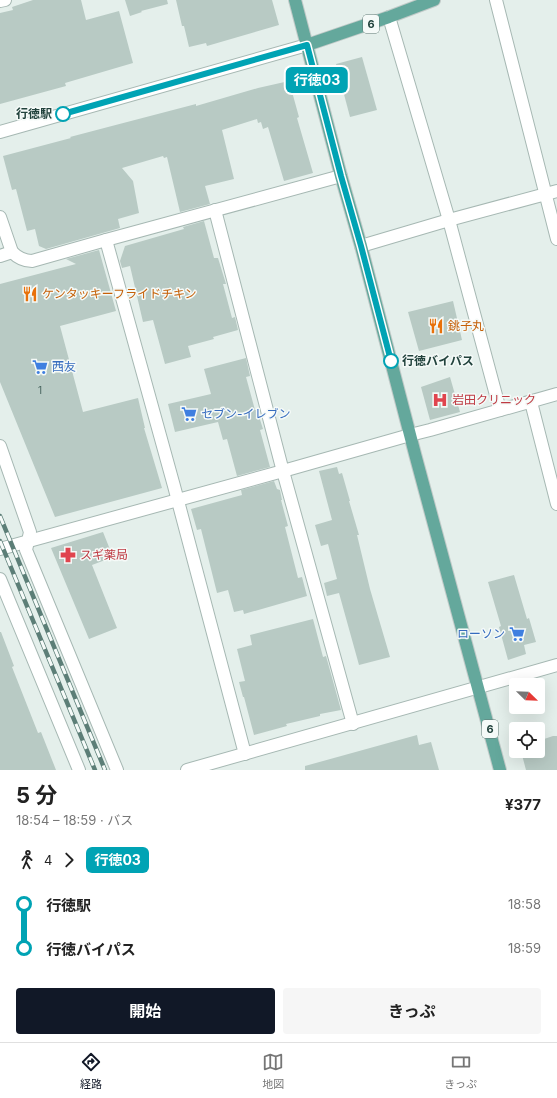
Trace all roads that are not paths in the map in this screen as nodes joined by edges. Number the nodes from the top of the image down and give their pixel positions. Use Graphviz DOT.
graph roads {
  1 [pos="4,0"];
  2 [pos="295,0"];
  3 [pos="434,0"];
  4 [pos="496,0"];
  5 [pos="0,1"];
  6 [pos="416,3"];
  7 [pos="389,17"];
  8 [pos="307,45"];
  9 [pos="0,132"];
  10 [pos="341,176"];
  11 [pos="551,193"];
  12 [pos="216,210"];
  13 [pos="0,217"];
  14 [pos="449,220"];
  15 [pos="557,239"];
  16 [pos="106,240"];
  17 [pos="361,246"];
  18 [pos="12,252"];
  19 [pos="0,256"];
  20 [pos="557,394"];
  21 [pos="531,402"];
  22 [pos="500,410"];
  23 [pos="410,435"];
  24 [pos="0,446"];
  25 [pos="283,471"];
  26 [pos="177,500"];
  27 [pos="557,502"];
  28 [pos="28,542"];
  29 [pos="0,549"];
  30 [pos="0,579"];
  31 [pos="557,665"];
  32 [pos="478,687"];
  33 [pos="352,724"];
  34 [pos="245,754"];
  35 [pos="79,770"];
  36 [pos="117,770"];
  37 [pos="187,770"];
  38 [pos="500,770"];
  1 -- 5 [label="street"];
  2 -- 8 [label="main road, 6"];
  3 -- 6 [label="main road, 6"];
  4 -- 11 [label="street"];
  6 -- 7 [label="main road, 6"];
  7 -- 8 [label="main road, 6"];
  7 -- 14 [label="street"];
  8 -- 9 [label="street"];
  8 -- 10 [label="main road, 6"];
  10 -- 12 [label="street"];
  10 -- 17 [label="main road, 6"];
  11 -- 14 [label="street"];
  11 -- 15 [label="street"];
  12 -- 16 [label="street"];
  12 -- 25 [label="street"];
  13 -- 18 [label="street"];
  14 -- 17 [label="street"];
  14 -- 22 [label="street"];
  16 -- 18 [label="street"];
  16 -- 26 [label="street"];
  17 -- 23 [label="main road, 6"];
  18 -- 19 [label="street"];
  20 -- 21 [label="street"];
  21 -- 22 [label="street"];
  21 -- 27 [label="street"];
  22 -- 23 [label="street"];
  23 -- 25 [label="street"];
  23 -- 32 [label="main road, 6"];
  24 -- 28 [label="street"];
  25 -- 26 [label="street"];
  25 -- 33 [label="street"];
  26 -- 28 [label="street"];
  26 -- 34 [label="street"];
  28 -- 29 [label="street"];
  28 -- 36 [label="street"];
  30 -- 35 [label="street"];
  31 -- 32 [label="street"];
  32 -- 33 [label="street"];
  32 -- 38 [label="main road, 6"];
  33 -- 34 [label="street"];
  34 -- 37 [label="street"];
}
